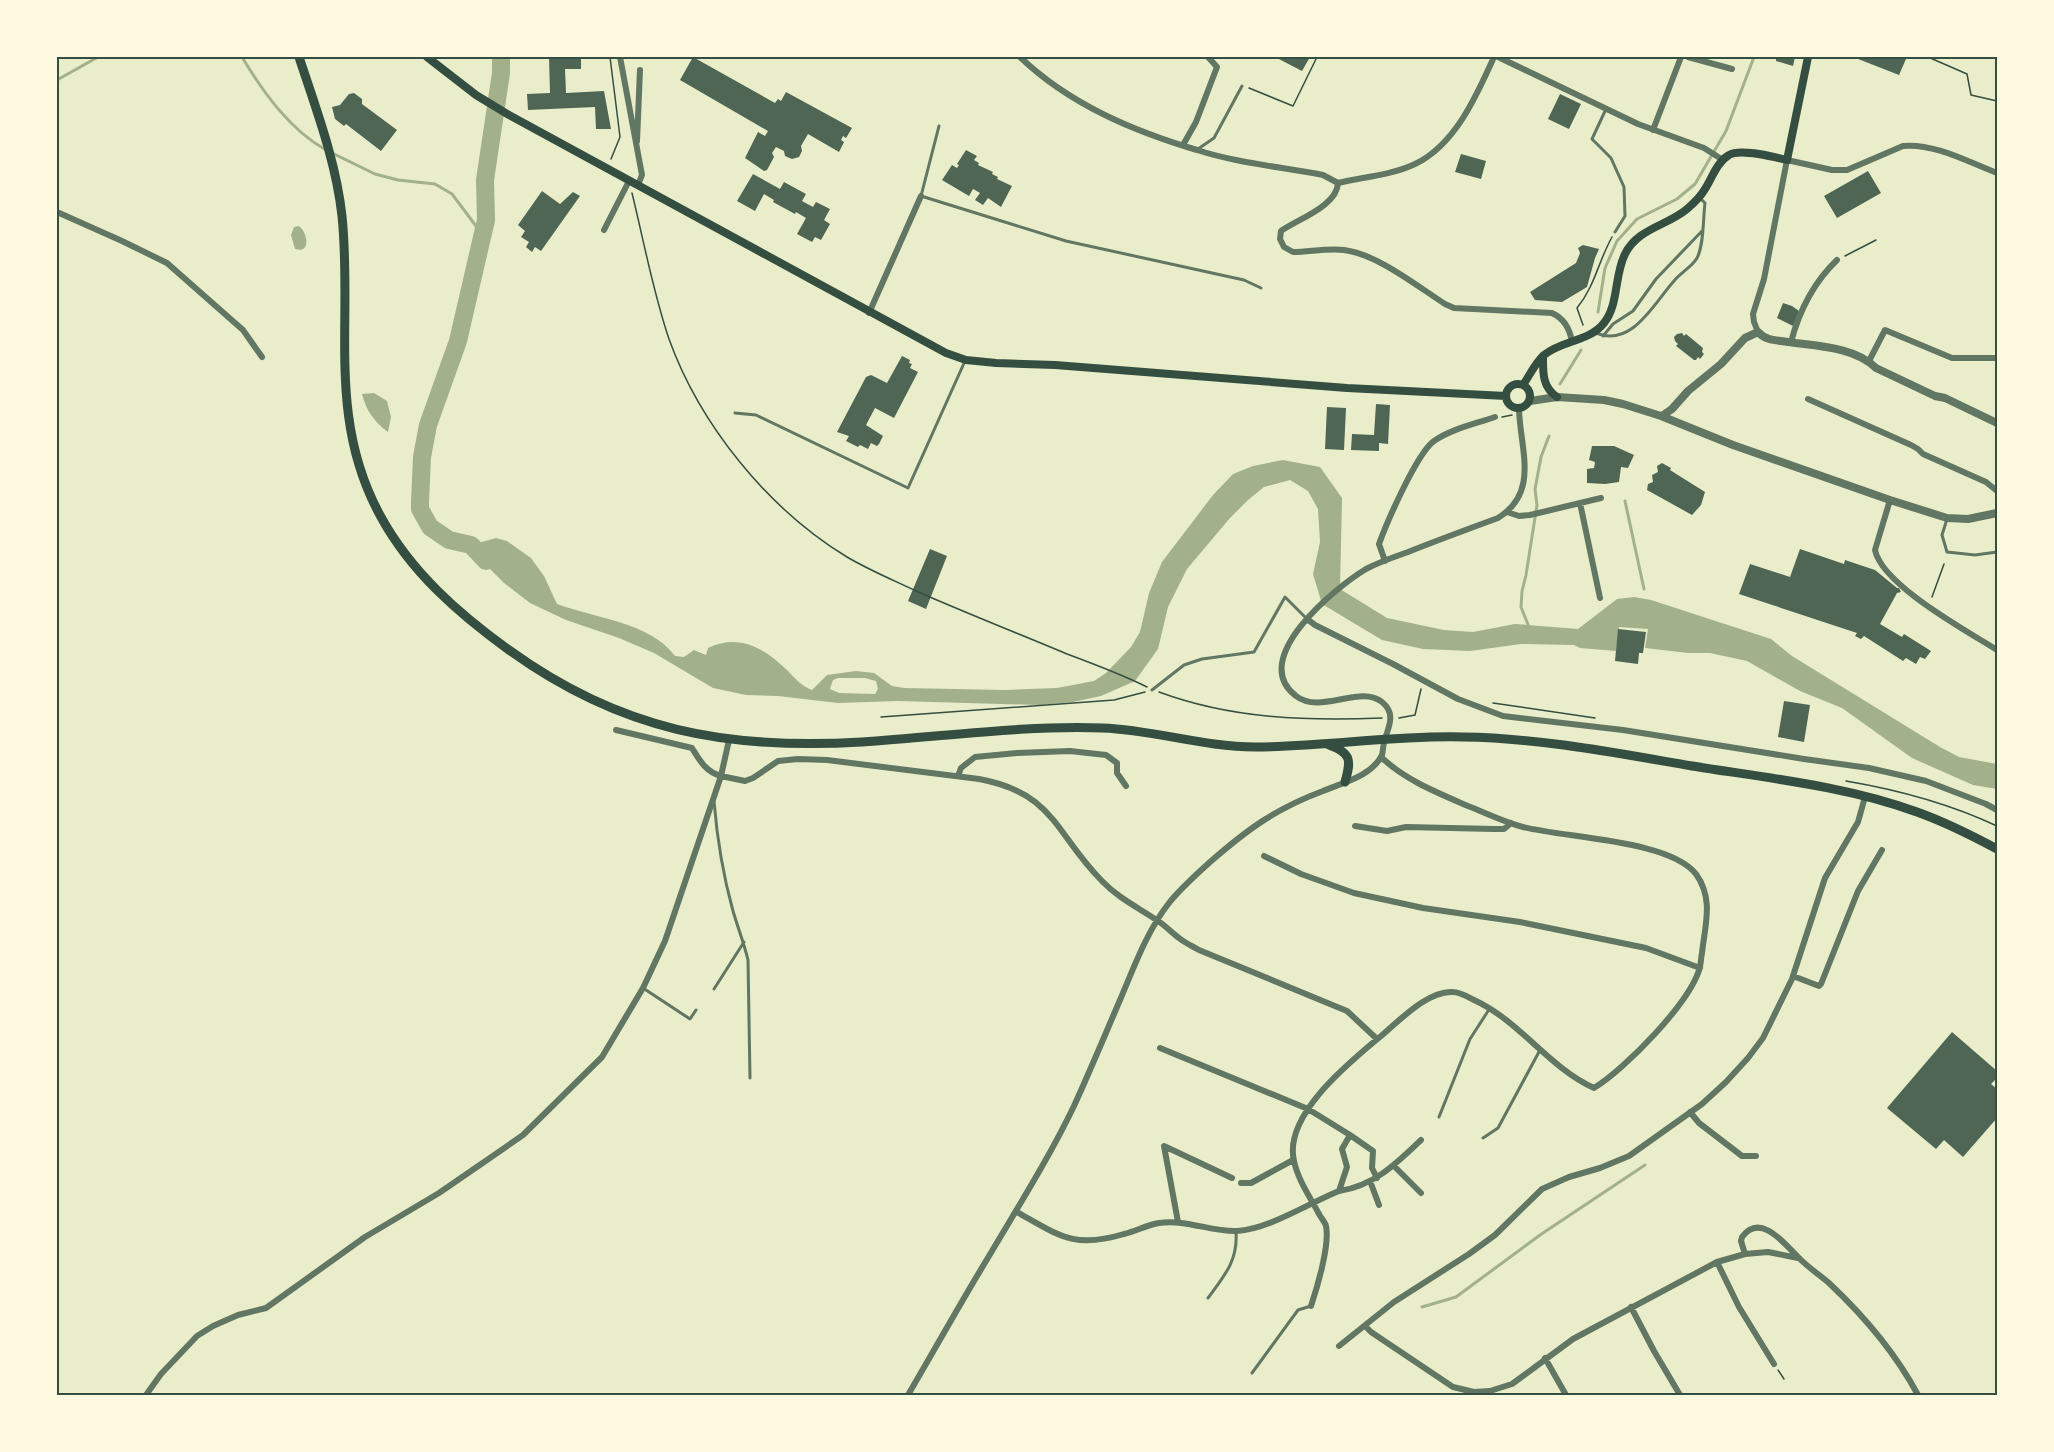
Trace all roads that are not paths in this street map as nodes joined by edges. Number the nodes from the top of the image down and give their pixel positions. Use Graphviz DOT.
graph roads {
  1 [pos="299,57"];
  2 [pos="427,57"];
  3 [pos="620,57"];
  4 [pos="1020,57"];
  5 [pos="1208,57"];
  6 [pos="1496,57"];
  7 [pos="1681,57"];
  8 [pos="1688,57"];
  9 [pos="1808,57"];
  10 [pos="1732,69"];
  11 [pos="640,70"];
  12 [pos="1242,86"];
  13 [pos="1606,109"];
  14 [pos="939,126"];
  15 [pos="1653,130"];
  16 [pos="637,144"];
  17 [pos="1183,145"];
  18 [pos="1196,150"];
  19 [pos="1720,158"];
  20 [pos="1787,160"];
  21 [pos="1997,173"];
  22 [pos="629,181"];
  23 [pos="1338,183"];
  24 [pos="638,185"];
  25 [pos="921,196"];
  26 [pos="1699,197"];
  27 [pos="57,213"];
  28 [pos="604,230"];
  29 [pos="1703,231"];
  30 [pos="1615,232"];
  31 [pos="1837,260"];
  32 [pos="1261,288"];
  33 [pos="869,313"];
  34 [pos="1758,332"];
  35 [pos="1599,334"];
  36 [pos="1572,342"];
  37 [pos="1791,342"];
  38 [pos="1543,356"];
  39 [pos="262,357"];
  40 [pos="1997,358"];
  41 [pos="966,360"];
  42 [pos="1869,361"];
  43 [pos="1523,385"];
  44 [pos="1506,396"];
  45 [pos="1557,397"];
  46 [pos="1808,399"];
  47 [pos="1530,401"];
  48 [pos="1519,409"];
  49 [pos="1672,409"];
  50 [pos="735,413"];
  51 [pos="1662,416"];
  52 [pos="1495,417"];
  53 [pos="1676,422"];
  54 [pos="1997,423"];
  55 [pos="1997,491"];
  56 [pos="1601,498"];
  57 [pos="1890,500"];
  58 [pos="1580,503"];
  59 [pos="1507,512"];
  60 [pos="1997,513"];
  61 [pos="1947,518"];
  62 [pos="1997,552"];
  63 [pos="1385,561"];
  64 [pos="1600,598"];
  65 [pos="1307,619"];
  66 [pos="1997,650"];
  67 [pos="1152,690"];
  68 [pos="616,730"];
  69 [pos="1385,739"];
  70 [pos="729,740"];
  71 [pos="1324,743"];
  72 [pos="1381,757"];
  73 [pos="721,776"];
  74 [pos="958,776"];
  75 [pos="1345,782"];
  76 [pos="1126,786"];
  77 [pos="714,797"];
  78 [pos="1865,797"];
  79 [pos="1997,810"];
  80 [pos="1511,823"];
  81 [pos="1355,826"];
  82 [pos="1997,849"];
  83 [pos="1882,850"];
  84 [pos="1264,856"];
  85 [pos="1157,920"];
  86 [pos="744,941"];
  87 [pos="1700,968"];
  88 [pos="1792,976"];
  89 [pos="643,988"];
  90 [pos="714,988"];
  91 [pos="1491,1007"];
  92 [pos="696,1011"];
  93 [pos="1377,1039"];
  94 [pos="1160,1048"];
  95 [pos="1540,1050"];
  96 [pos="750,1078"];
  97 [pos="1308,1109"];
  98 [pos="1690,1112"];
  99 [pos="1439,1117"];
  100 [pos="1350,1135"];
  101 [pos="1483,1138"];
  102 [pos="1421,1140"];
  103 [pos="1756,1156"];
  104 [pos="1293,1160"];
  105 [pos="1394,1166"];
  106 [pos="1232,1178"];
  107 [pos="1374,1179"];
  108 [pos="1241,1182"];
  109 [pos="1339,1191"];
  110 [pos="1421,1193"];
  111 [pos="1313,1202"];
  112 [pos="1379,1205"];
  113 [pos="1017,1212"];
  114 [pos="1178,1222"];
  115 [pos="1236,1231"];
  116 [pos="1745,1254"];
  117 [pos="1798,1258"];
  118 [pos="1717,1262"];
  119 [pos="1208,1298"];
  120 [pos="1311,1306"];
  121 [pos="1631,1307"];
  122 [pos="1365,1326"];
  123 [pos="1339,1346"];
  124 [pos="1545,1358"];
  125 [pos="1774,1364"];
  126 [pos="1252,1372"];
  127 [pos="148,1392"];
  128 [pos="908,1395"];
  129 [pos="1566,1395"];
  130 [pos="1680,1395"];
  131 [pos="1918,1395"];
  1 -- 70 [label="main road"];
  2 -- 22 [label="main road"];
  3 -- 16 [label="street"];
  4 -- 17 [label="street"];
  5 -- 17 [label="street"];
  6 -- 13 [label="street"];
  6 -- 23 [label="street"];
  7 -- 15 [label="street"];
  8 -- 10 [label="street"];
  9 -- 20 [label="main road"];
  11 -- 16 [label="street"];
  12 -- 18 [label="lane"];
  13 -- 15 [label="street"];
  13 -- 30 [label="lane"];
  14 -- 25 [label="lane"];
  15 -- 19 [label="street"];
  16 -- 24 [label="street"];
  17 -- 18 [label="street"];
  18 -- 23 [label="street"];
  19 -- 20 [label="main road"];
  19 -- 26 [label="main road"];
  20 -- 21 [label="street"];
  20 -- 34 [label="street"];
  22 -- 24 [label="main road"];
  22 -- 28 [label="street"];
  23 -- 36 [label="street"];
  24 -- 33 [label="main road"];
  25 -- 32 [label="lane"];
  25 -- 33 [label="street"];
  26 -- 29 [label="lane"];
  26 -- 35 [label="main road"];
  27 -- 39 [label="street"];
  29 -- 35 [label="lane"];
  29 -- 35 [label="lane"];
  31 -- 37 [label="street"];
  33 -- 41 [label="main road"];
  34 -- 37 [label="street"];
  34 -- 49 [label="street"];
  35 -- 36 [label="main road"];
  36 -- 38 [label="main road"];
  37 -- 42 [label="street"];
  38 -- 43 [label="main road"];
  38 -- 45 [label="main road"];
  40 -- 42 [label="street"];
  41 -- 44 [label="main road"];
  41 -- 50 [label="lane"];
  42 -- 54 [label="street"];
  43 -- 44 [label="main road"];
  43 -- 47 [label="main road"];
  44 -- 48 [label="main road"];
  45 -- 47 [label="street"];
  45 -- 51 [label="street"];
  46 -- 55 [label="street"];
  47 -- 48 [label="main road"];
  48 -- 59 [label="street"];
  49 -- 51 [label="street"];
  49 -- 53 [label="street"];
  51 -- 53 [label="street"];
  52 -- 63 [label="street"];
  53 -- 57 [label="street"];
  56 -- 58 [label="street"];
  57 -- 61 [label="street"];
  57 -- 66 [label="street"];
  58 -- 59 [label="street"];
  58 -- 64 [label="street"];
  59 -- 63 [label="street"];
  60 -- 61 [label="street"];
  61 -- 62 [label="lane"];
  63 -- 65 [label="street"];
  65 -- 67 [label="lane"];
  65 -- 69 [label="street"];
  65 -- 79 [label="street"];
  68 -- 73 [label="street"];
  69 -- 71 [label="main road"];
  69 -- 72 [label="street"];
  69 -- 78 [label="main road"];
  70 -- 71 [label="main road"];
  70 -- 73 [label="street"];
  71 -- 75 [label="main road"];
  72 -- 75 [label="street"];
  72 -- 80 [label="street"];
  73 -- 74 [label="street"];
  73 -- 77 [label="street"];
  74 -- 76 [label="street"];
  74 -- 85 [label="street"];
  75 -- 85 [label="street"];
  77 -- 86 [label="lane"];
  77 -- 89 [label="street"];
  78 -- 82 [label="main road"];
  78 -- 88 [label="street"];
  80 -- 81 [label="street"];
  80 -- 87 [label="street"];
  83 -- 88 [label="street"];
  84 -- 87 [label="street"];
  85 -- 93 [label="street"];
  85 -- 113 [label="street"];
  86 -- 90 [label="lane"];
  86 -- 96 [label="lane"];
  87 -- 95 [label="street"];
  88 -- 98 [label="street"];
  89 -- 92 [label="lane"];
  89 -- 127 [label="street"];
  91 -- 93 [label="street"];
  91 -- 95 [label="street"];
  91 -- 99 [label="lane"];
  93 -- 97 [label="street"];
  94 -- 97 [label="street"];
  95 -- 101 [label="lane"];
  97 -- 100 [label="street"];
  97 -- 104 [label="street"];
  98 -- 103 [label="street"];
  98 -- 122 [label="street"];
  100 -- 107 [label="street"];
  100 -- 109 [label="street"];
  102 -- 105 [label="street"];
  104 -- 108 [label="street"];
  104 -- 111 [label="street"];
  105 -- 107 [label="street"];
  105 -- 110 [label="street"];
  106 -- 114 [label="street"];
  107 -- 109 [label="street"];
  107 -- 112 [label="street"];
  109 -- 111 [label="street"];
  111 -- 115 [label="street"];
  111 -- 120 [label="street"];
  113 -- 114 [label="street"];
  113 -- 128 [label="street"];
  114 -- 115 [label="street"];
  115 -- 119 [label="lane"];
  116 -- 117 [label="street"];
  116 -- 117 [label="street"];
  116 -- 118 [label="street"];
  117 -- 131 [label="street"];
  118 -- 121 [label="street"];
  118 -- 125 [label="street"];
  120 -- 126 [label="lane"];
  121 -- 124 [label="street"];
  121 -- 130 [label="street"];
  122 -- 123 [label="street"];
  122 -- 124 [label="street"];
  124 -- 129 [label="street"];
}
